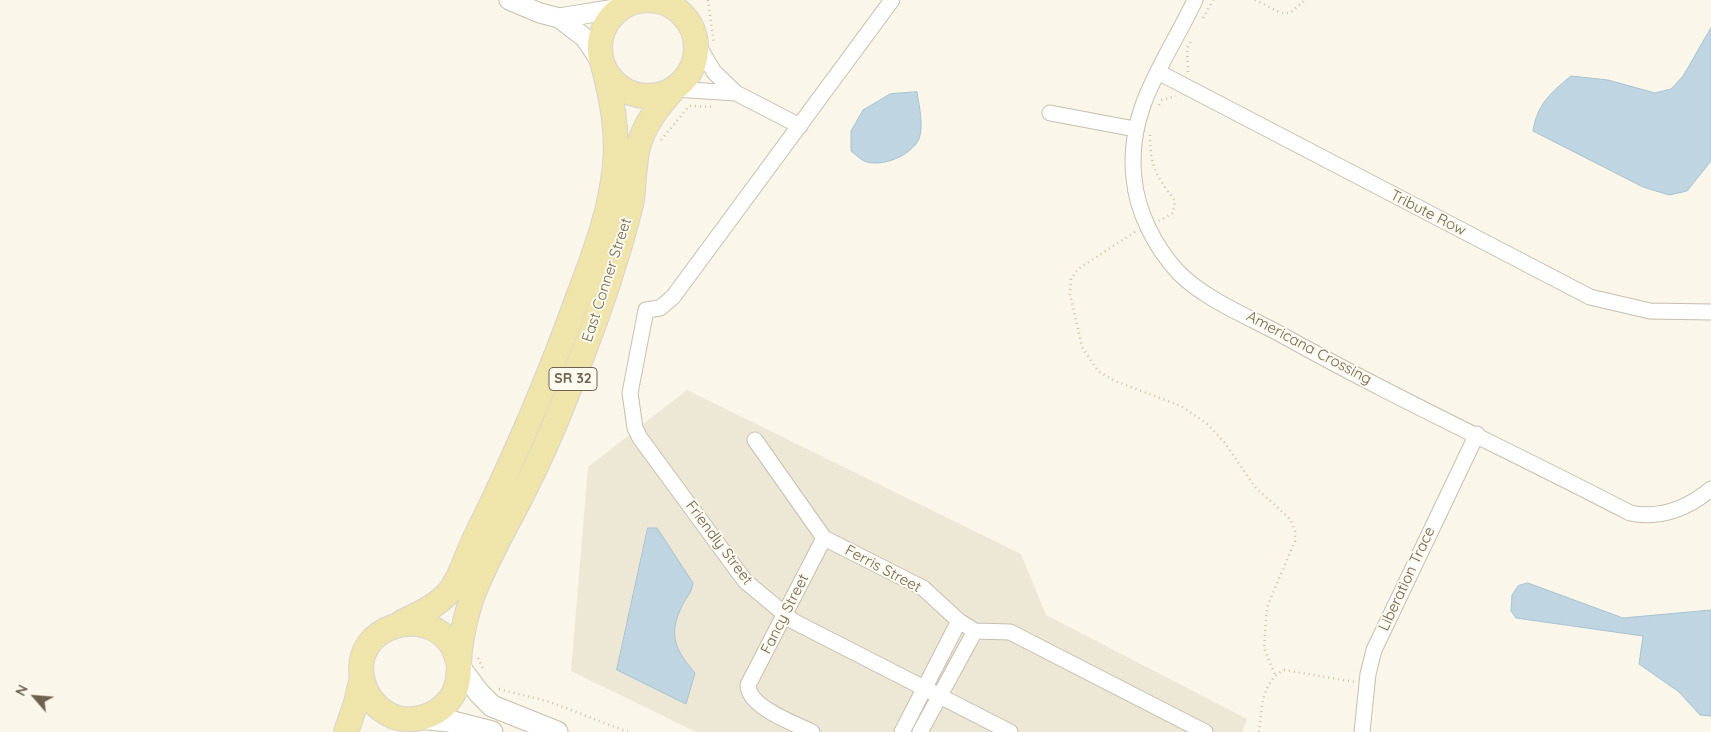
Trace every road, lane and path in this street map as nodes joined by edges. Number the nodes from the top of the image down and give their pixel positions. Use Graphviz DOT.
graph roads {
  1 [pos="509,0"];
  2 [pos="691,0"];
  3 [pos="708,0"];
  4 [pos="892,0"];
  5 [pos="1194,0"];
  6 [pos="1213,0"];
  7 [pos="1255,0"];
  8 [pos="1305,0"];
  9 [pos="626,5"];
  10 [pos="559,18"];
  11 [pos="1200,23"];
  12 [pos="1196,31"];
  13 [pos="701,41"];
  14 [pos="603,65"];
  15 [pos="1158,72"];
  16 [pos="1188,73"];
  17 [pos="673,89"];
  18 [pos="736,93"];
  19 [pos="1176,96"];
  20 [pos="1158,106"];
  21 [pos="1050,113"];
  22 [pos="800,126"];
  23 [pos="1135,129"];
  24 [pos="1150,132"];
  25 [pos="1159,221"];
  26 [pos="1135,232"];
  27 [pos="1711,312"];
  28 [pos="1477,434"];
  29 [pos="755,440"];
  30 [pos="1711,489"];
  31 [pos="824,538"];
  32 [pos="785,615"];
  33 [pos="959,621"];
  34 [pos="397,624"];
  35 [pos="975,631"];
  36 [pos="478,649"];
  37 [pos="459,666"];
  38 [pos="1275,675"];
  39 [pos="362,676"];
  40 [pos="488,676"];
  41 [pos="493,682"];
  42 [pos="1366,684"];
  43 [pos="924,689"];
  44 [pos="939,697"];
  45 [pos="418,719"];
  46 [pos="346,732"];
  47 [pos="388,732"];
  48 [pos="492,732"];
  49 [pos="557,732"];
  50 [pos="628,732"];
  51 [pos="812,732"];
  52 [pos="902,732"];
  53 [pos="920,732"];
  54 [pos="1010,732"];
  55 [pos="1206,732"];
  56 [pos="1259,732"];
  57 [pos="1362,732"];
  1 -- 10 [label="street"];
  2 -- 13 [label="main road"];
  3 -- 13 [label="path"];
  4 -- 22 [label="street"];
  5 -- 15 [label="street, Americana Crossing"];
  6 -- 11 [label="path"];
  7 -- 8 [label="path"];
  9 -- 10 [label="street"];
  9 -- 13 [label="main road"];
  9 -- 14 [label="main road"];
  10 -- 14 [label="street"];
  12 -- 16 [label="path"];
  13 -- 17 [label="main road"];
  13 -- 18 [label="street"];
  14 -- 17 [label="main road"];
  14 -- 34 [label="main road, East Conner Street / SR 32"];
  15 -- 23 [label="street, Americana Crossing"];
  15 -- 27 [label="street, Tribute Row"];
  17 -- 18 [label="street"];
  17 -- 37 [label="main road, East Conner Street / SR 32"];
  18 -- 22 [label="street"];
  19 -- 20 [label="path"];
  21 -- 23 [label="street"];
  22 -- 32 [label="street, Friendly Street"];
  23 -- 28 [label="street, Americana Crossing"];
  24 -- 25 [label="path"];
  26 -- 38 [label="path"];
  28 -- 30 [label="street, Americana Crossing"];
  28 -- 42 [label="street, Liberation Trace"];
  29 -- 31 [label="street, Ferris Street"];
  31 -- 32 [label="street, Fancy Street"];
  31 -- 33 [label="street, Ferris Street"];
  32 -- 43 [label="street, Friendly Street"];
  32 -- 51 [label="street, Fancy Street"];
  33 -- 35 [label="street, Ferris Street"];
  33 -- 43 [label="street"];
  34 -- 37 [label="main road"];
  34 -- 39 [label="main road, SR 32"];
  35 -- 44 [label="street"];
  35 -- 55 [label="street"];
  36 -- 40 [label="path"];
  37 -- 45 [label="main road, SR 32"];
  37 -- 49 [label="main road"];
  38 -- 42 [label="path"];
  38 -- 56 [label="path"];
  39 -- 45 [label="main road"];
  39 -- 46 [label="main road, SR 32"];
  41 -- 50 [label="path"];
  42 -- 57 [label="street, Liberation Trace"];
  43 -- 44 [label="street, Friendly Street"];
  43 -- 52 [label="street"];
  44 -- 53 [label="street"];
  44 -- 54 [label="street, Friendly Street"];
  45 -- 47 [label="main road, SR 32"];
  45 -- 48 [label="main road"];
}
